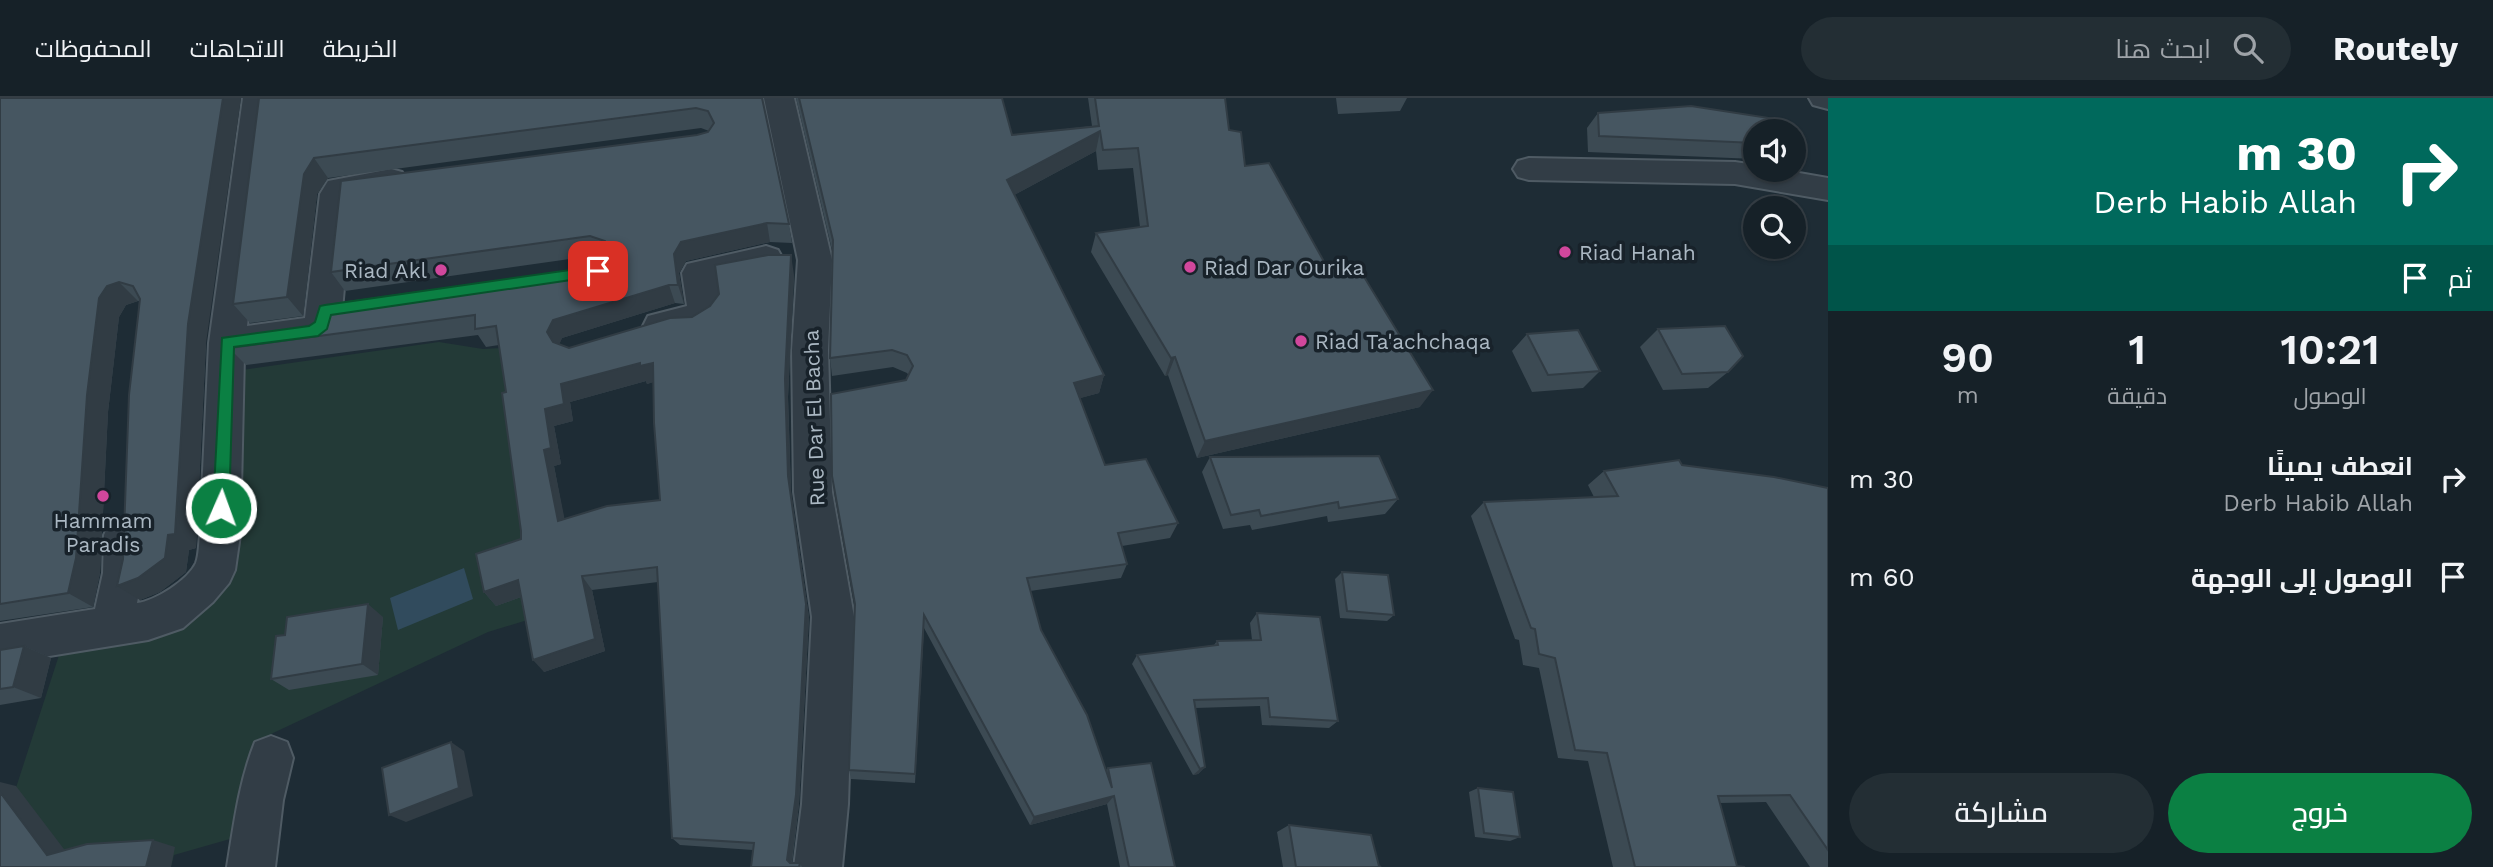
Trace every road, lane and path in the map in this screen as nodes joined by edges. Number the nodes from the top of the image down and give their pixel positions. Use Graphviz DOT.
graph roads {
  1 [pos="258,98"];
  2 [pos="779,98"];
  3 [pos="1529,169"];
  4 [pos="418,177"];
  5 [pos="1828,188"];
  6 [pos="815,260"];
  7 [pos="360,305"];
  8 [pos="325,310"];
  9 [pos="625,336"];
  10 [pos="227,342"];
  11 [pos="125,506"];
  12 [pos="112,626"];
  13 [pos="0,644"];
  14 [pos="271,758"];
  15 [pos="251,867"];
  16 [pos="818,867"];
  1 -- 10 [label="street"];
  2 -- 6 [label="street, Rue Dar El Bacha"];
  3 -- 5 [label="street"];
  4 -- 8 [label="street"];
  6 -- 9 [label="street"];
  6 -- 16 [label="street, Rue Dar El Bacha"];
  7 -- 8 [label="street"];
  8 -- 10 [label="street"];
  10 -- 12 [label="street"];
  11 -- 12 [label="street"];
  12 -- 13 [label="street"];
  14 -- 15 [label="street"];
}
